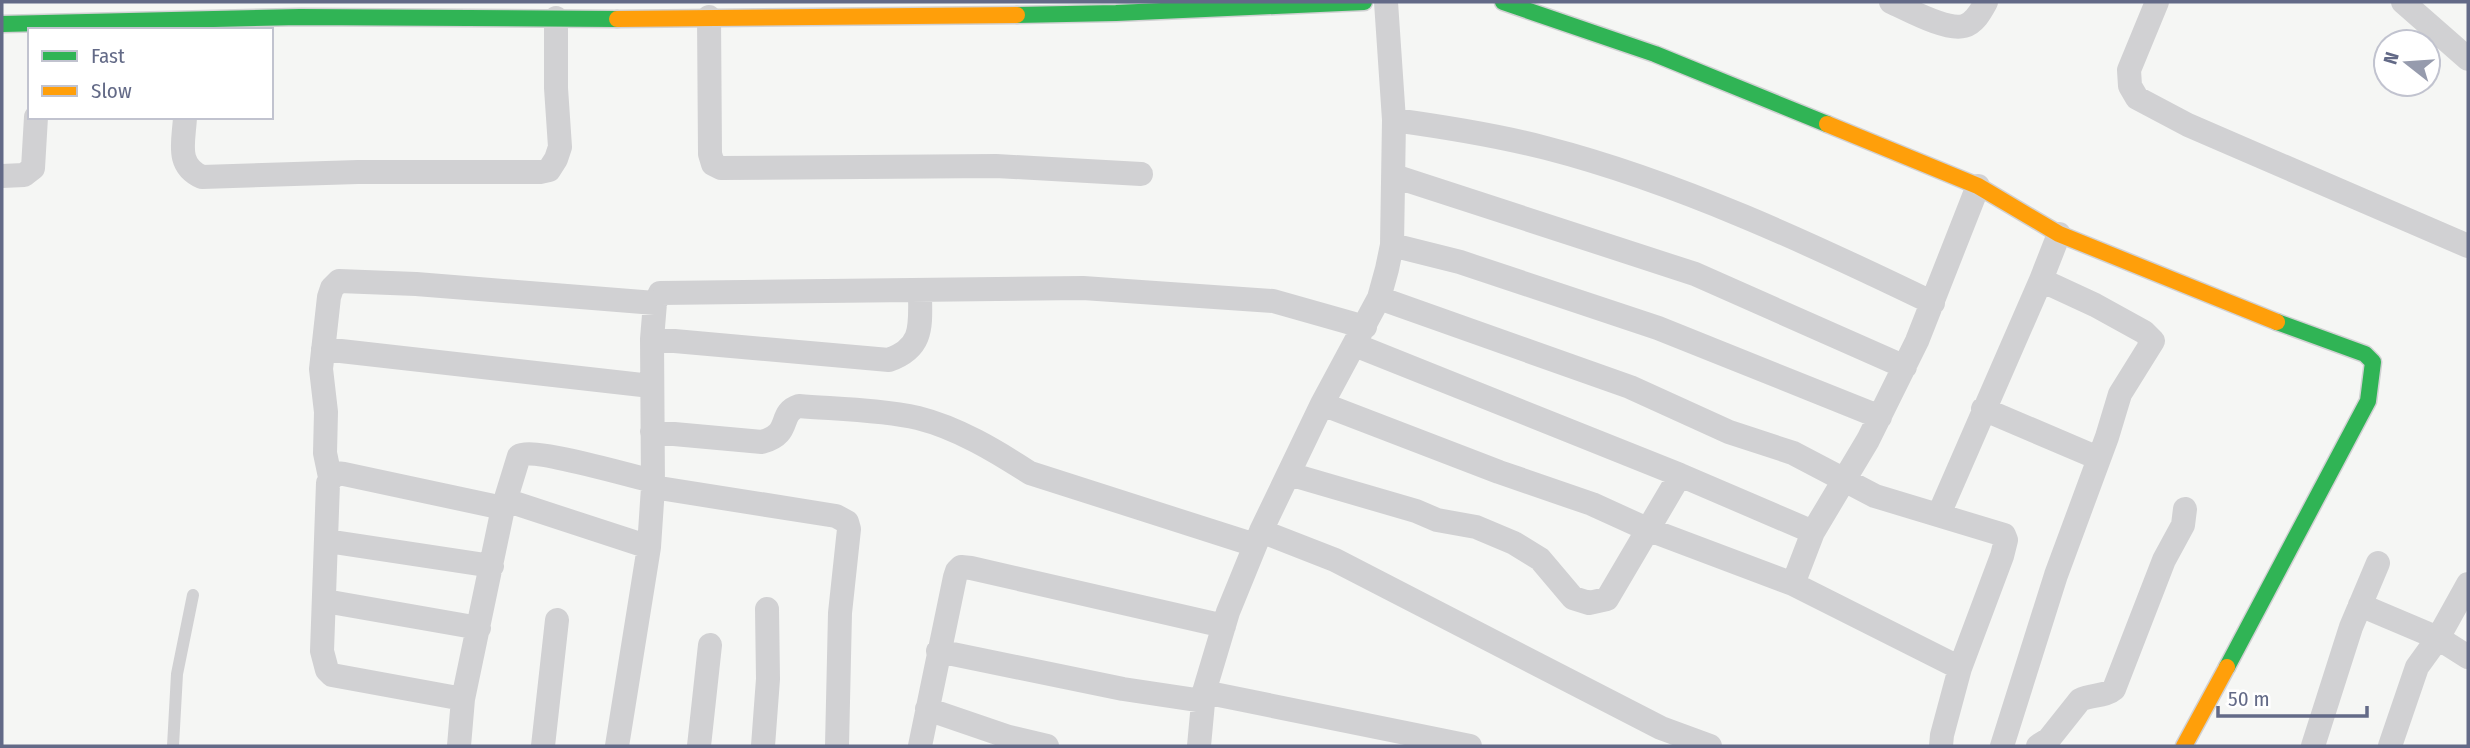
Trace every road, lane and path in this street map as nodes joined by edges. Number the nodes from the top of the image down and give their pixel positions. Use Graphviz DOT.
graph roads {
  1 [pos="1364,2"];
  2 [pos="1386,2"];
  3 [pos="1503,2"];
  4 [pos="1891,2"];
  5 [pos="1986,2"];
  6 [pos="2157,2"];
  7 [pos="2403,2"];
  8 [pos="1116,7"];
  9 [pos="300,9"];
  10 [pos="767,9"];
  11 [pos="447,10"];
  12 [pos="709,17"];
  13 [pos="556,18"];
  14 [pos="2,24"];
  15 [pos="190,25"];
  16 [pos="37,27"];
  17 [pos="2468,59"];
  18 [pos="36,119"];
  19 [pos="185,119"];
  20 [pos="1394,120"];
  21 [pos="1141,174"];
  22 [pos="2,176"];
  23 [pos="1394,176"];
  24 [pos="1978,186"];
  25 [pos="2059,234"];
  26 [pos="1392,245"];
  27 [pos="2468,246"];
  28 [pos="2041,280"];
  29 [pos="920,291"];
  30 [pos="1379,298"];
  31 [pos="655,303"];
  32 [pos="1933,303"];
  33 [pos="1360,336"];
  34 [pos="652,339"];
  35 [pos="323,349"];
  36 [pos="1905,367"];
  37 [pos="651,386"];
  38 [pos="1322,404"];
  39 [pos="1983,410"];
  40 [pos="1880,417"];
  41 [pos="652,432"];
  42 [pos="2098,458"];
  43 [pos="1289,474"];
  44 [pos="1679,475"];
  45 [pos="330,477"];
  46 [pos="1845,479"];
  47 [pos="653,484"];
  48 [pos="504,504"];
  49 [pos="2185,509"];
  50 [pos="1939,514"];
  51 [pos="1647,530"];
  52 [pos="1813,532"];
  53 [pos="1258,538"];
  54 [pos="327,541"];
  55 [pos="649,547"];
  56 [pos="2378,563"];
  57 [pos="492,566"];
  58 [pos="1793,584"];
  59 [pos="2468,584"];
  60 [pos="193,595"];
  61 [pos="325,601"];
  62 [pos="2360,605"];
  63 [pos="768,609"];
  64 [pos="557,620"];
  65 [pos="1224,626"];
  66 [pos="479,628"];
  67 [pos="2438,638"];
  68 [pos="710,645"];
  69 [pos="938,651"];
  70 [pos="2468,657"];
  71 [pos="1960,668"];
  72 [pos="1204,697"];
  73 [pos="463,699"];
  74 [pos="927,709"];
  75 [pos="2008,745"];
  76 [pos="173,746"];
  77 [pos="459,746"];
  78 [pos="543,746"];
  79 [pos="617,746"];
  80 [pos="699,746"];
  81 [pos="763,746"];
  82 [pos="837,746"];
  83 [pos="920,746"];
  84 [pos="1046,746"];
  85 [pos="1199,746"];
  86 [pos="1470,746"];
  87 [pos="1710,746"];
  88 [pos="1941,746"];
  89 [pos="2038,746"];
  90 [pos="2185,746"];
  91 [pos="2314,746"];
  92 [pos="2390,746"];
  1 -- 8 [label="street"];
  2 -- 20 [label="street"];
  3 -- 24 [label="street"];
  4 -- 5 [label="street"];
  6 -- 27 [label="street"];
  7 -- 17 [label="street"];
  8 -- 10 [label="street"];
  9 -- 11 [label="street"];
  9 -- 15 [label="street"];
  10 -- 12 [label="street"];
  11 -- 13 [label="street"];
  12 -- 13 [label="street"];
  12 -- 21 [label="street"];
  13 -- 19 [label="street"];
  14 -- 16 [label="street"];
  15 -- 16 [label="street"];
  18 -- 22 [label="street"];
  20 -- 23 [label="street"];
  20 -- 32 [label="street"];
  23 -- 26 [label="street"];
  23 -- 36 [label="street"];
  24 -- 25 [label="street"];
  24 -- 32 [label="street"];
  25 -- 28 [label="street"];
  25 -- 90 [label="street"];
  26 -- 30 [label="street"];
  26 -- 40 [label="street"];
  28 -- 39 [label="street"];
  28 -- 42 [label="street"];
  29 -- 31 [label="street"];
  29 -- 33 [label="street"];
  29 -- 34 [label="street"];
  30 -- 33 [label="street"];
  30 -- 46 [label="street"];
  31 -- 34 [label="street"];
  31 -- 35 [label="street"];
  32 -- 36 [label="street"];
  33 -- 38 [label="street"];
  33 -- 44 [label="street"];
  34 -- 37 [label="street"];
  35 -- 37 [label="street"];
  35 -- 45 [label="street"];
  36 -- 40 [label="street"];
  37 -- 41 [label="street"];
  38 -- 43 [label="street"];
  38 -- 51 [label="street"];
  39 -- 42 [label="street"];
  39 -- 50 [label="street"];
  40 -- 46 [label="street"];
  41 -- 47 [label="street"];
  41 -- 53 [label="street"];
  42 -- 75 [label="street"];
  43 -- 51 [label="street"];
  43 -- 53 [label="street"];
  44 -- 51 [label="street"];
  44 -- 52 [label="street"];
  45 -- 48 [label="street"];
  45 -- 54 [label="street"];
  46 -- 50 [label="street"];
  46 -- 52 [label="street"];
  47 -- 48 [label="street"];
  47 -- 55 [label="street"];
  47 -- 82 [label="street"];
  48 -- 55 [label="street"];
  48 -- 57 [label="street"];
  49 -- 89 [label="street"];
  50 -- 71 [label="street"];
  51 -- 58 [label="street"];
  52 -- 58 [label="street"];
  53 -- 65 [label="street"];
  53 -- 87 [label="street"];
  54 -- 57 [label="street"];
  54 -- 61 [label="street"];
  55 -- 79 [label="street"];
  56 -- 62 [label="street"];
  57 -- 66 [label="street"];
  58 -- 71 [label="street"];
  59 -- 67 [label="street"];
  60 -- 76 [label="lane"];
  61 -- 66 [label="street"];
  61 -- 73 [label="street"];
  62 -- 67 [label="street"];
  62 -- 91 [label="street"];
  63 -- 81 [label="street"];
  64 -- 78 [label="street"];
  65 -- 69 [label="street"];
  65 -- 72 [label="street"];
  66 -- 73 [label="street"];
  67 -- 70 [label="street"];
  67 -- 92 [label="street"];
  68 -- 80 [label="street"];
  69 -- 72 [label="street"];
  69 -- 74 [label="street"];
  71 -- 88 [label="street"];
  72 -- 85 [label="street"];
  72 -- 86 [label="street"];
  73 -- 77 [label="street"];
  74 -- 83 [label="street"];
  74 -- 84 [label="street"];
}
